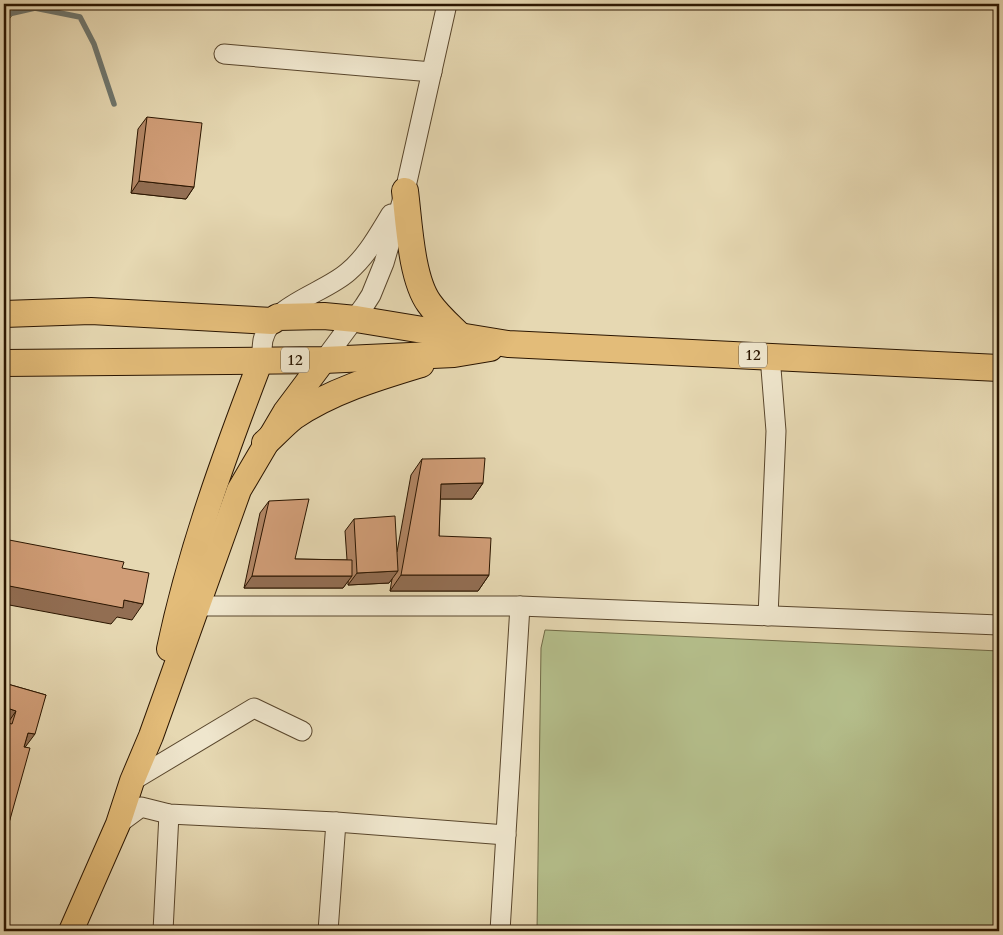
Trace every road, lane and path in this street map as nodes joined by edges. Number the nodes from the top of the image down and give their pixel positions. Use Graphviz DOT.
graph roads {
  1 [pos="447,4"];
  2 [pos="224,54"];
  3 [pos="432,72"];
  4 [pos="405,192"];
  5 [pos="4,314"];
  6 [pos="356,319"];
  7 [pos="272,321"];
  8 [pos="458,346"];
  9 [pos="770,356"];
  10 [pos="261,360"];
  11 [pos="324,360"];
  12 [pos="4,363"];
  13 [pos="999,368"];
  14 [pos="265,443"];
  15 [pos="198,606"];
  16 [pos="520,606"];
  17 [pos="768,616"];
  18 [pos="999,625"];
  19 [pos="302,732"];
  20 [pos="151,736"];
  21 [pos="132,781"];
  22 [pos="170,814"];
  23 [pos="336,822"];
  24 [pos="118,824"];
  25 [pos="506,835"];
  26 [pos="70,931"];
  27 [pos="163,931"];
  28 [pos="328,931"];
  29 [pos="500,931"];
  1 -- 3 [label="street"];
  2 -- 3 [label="street"];
  3 -- 4 [label="street"];
  4 -- 6 [label="street"];
  4 -- 7 [label="street"];
  4 -- 8 [label="highway"];
  5 -- 7 [label="highway, 12"];
  6 -- 7 [label="highway, 12"];
  6 -- 8 [label="highway, 12"];
  6 -- 11 [label="street"];
  7 -- 10 [label="street"];
  8 -- 9 [label="highway, 12"];
  8 -- 11 [label="highway, 12"];
  8 -- 14 [label="highway"];
  9 -- 13 [label="highway, 12"];
  9 -- 17 [label="street"];
  10 -- 11 [label="highway, 12"];
  10 -- 12 [label="highway, 12"];
  10 -- 20 [label="main road"];
  11 -- 14 [label="main road"];
  14 -- 15 [label="main road"];
  15 -- 16 [label="street"];
  15 -- 20 [label="main road"];
  16 -- 17 [label="street"];
  16 -- 25 [label="street"];
  17 -- 18 [label="street"];
  19 -- 21 [label="street"];
  20 -- 21 [label="main road"];
  21 -- 24 [label="main road"];
  22 -- 23 [label="street"];
  22 -- 24 [label="street"];
  22 -- 27 [label="street"];
  23 -- 25 [label="street"];
  23 -- 28 [label="street"];
  24 -- 26 [label="main road"];
  25 -- 29 [label="street"];
}
